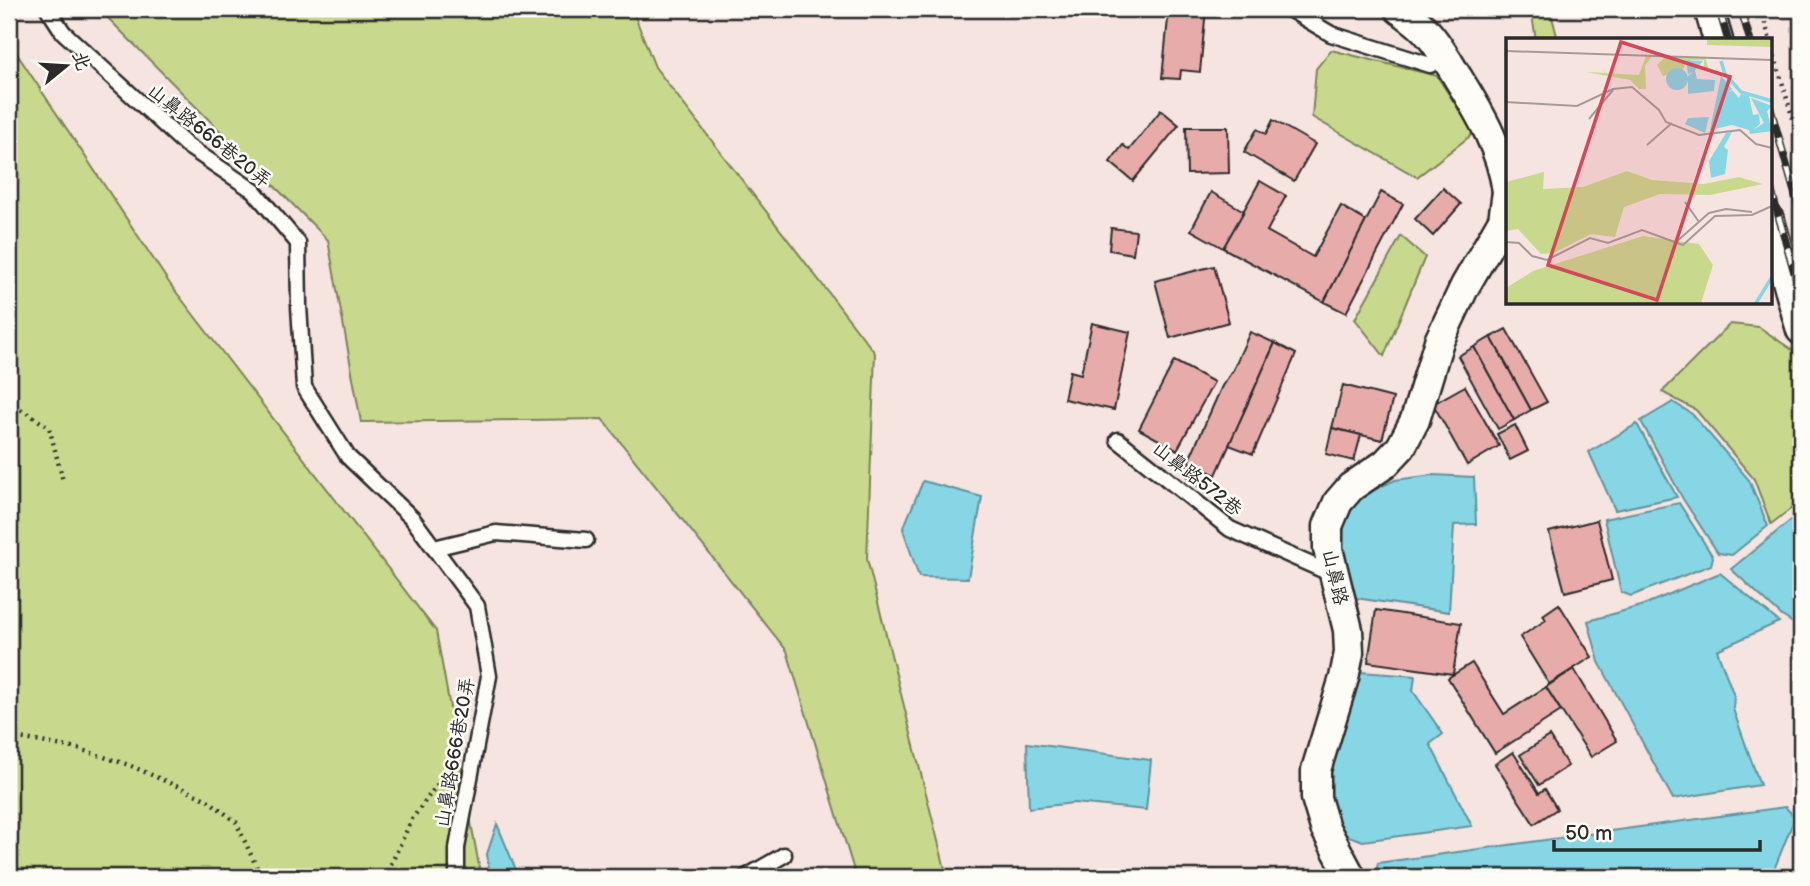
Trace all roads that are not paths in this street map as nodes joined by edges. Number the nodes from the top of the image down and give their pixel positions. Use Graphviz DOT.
graph roads {
  1 [pos="48,9"];
  2 [pos="1289,9"];
  3 [pos="1399,9"];
  4 [pos="1709,9"];
  5 [pos="1717,38"];
  6 [pos="1445,57"];
  7 [pos="1506,184"];
  8 [pos="1506,199"];
  9 [pos="1772,228"];
  10 [pos="1801,330"];
  11 [pos="1118,440"];
  12 [pos="586,540"];
  13 [pos="434,548"];
  14 [pos="1335,576"];
  15 [pos="457,848"];
  16 [pos="784,855"];
  17 [pos="457,877"];
  18 [pos="464,877"];
  19 [pos="746,877"];
  20 [pos="1351,877"];
  1 -- 13 [label="lane, 山鼻路666巷20弄"];
  2 -- 6 [label="lane"];
  3 -- 6 [label="street, 山鼻路"];
  4 -- 5 [label="street"];
  6 -- 7 [label="street, 山鼻路"];
  8 -- 14 [label="street, 山鼻路"];
  9 -- 10 [label="street"];
  11 -- 14 [label="lane, 山鼻路572巷"];
  12 -- 13 [label="lane"];
  13 -- 15 [label="lane, 山鼻路666巷20弄"];
  14 -- 20 [label="street, 山鼻路"];
  15 -- 17 [label="lane, 山鼻路666巷20弄"];
  15 -- 18 [label="lane"];
  16 -- 19 [label="lane"];
}
